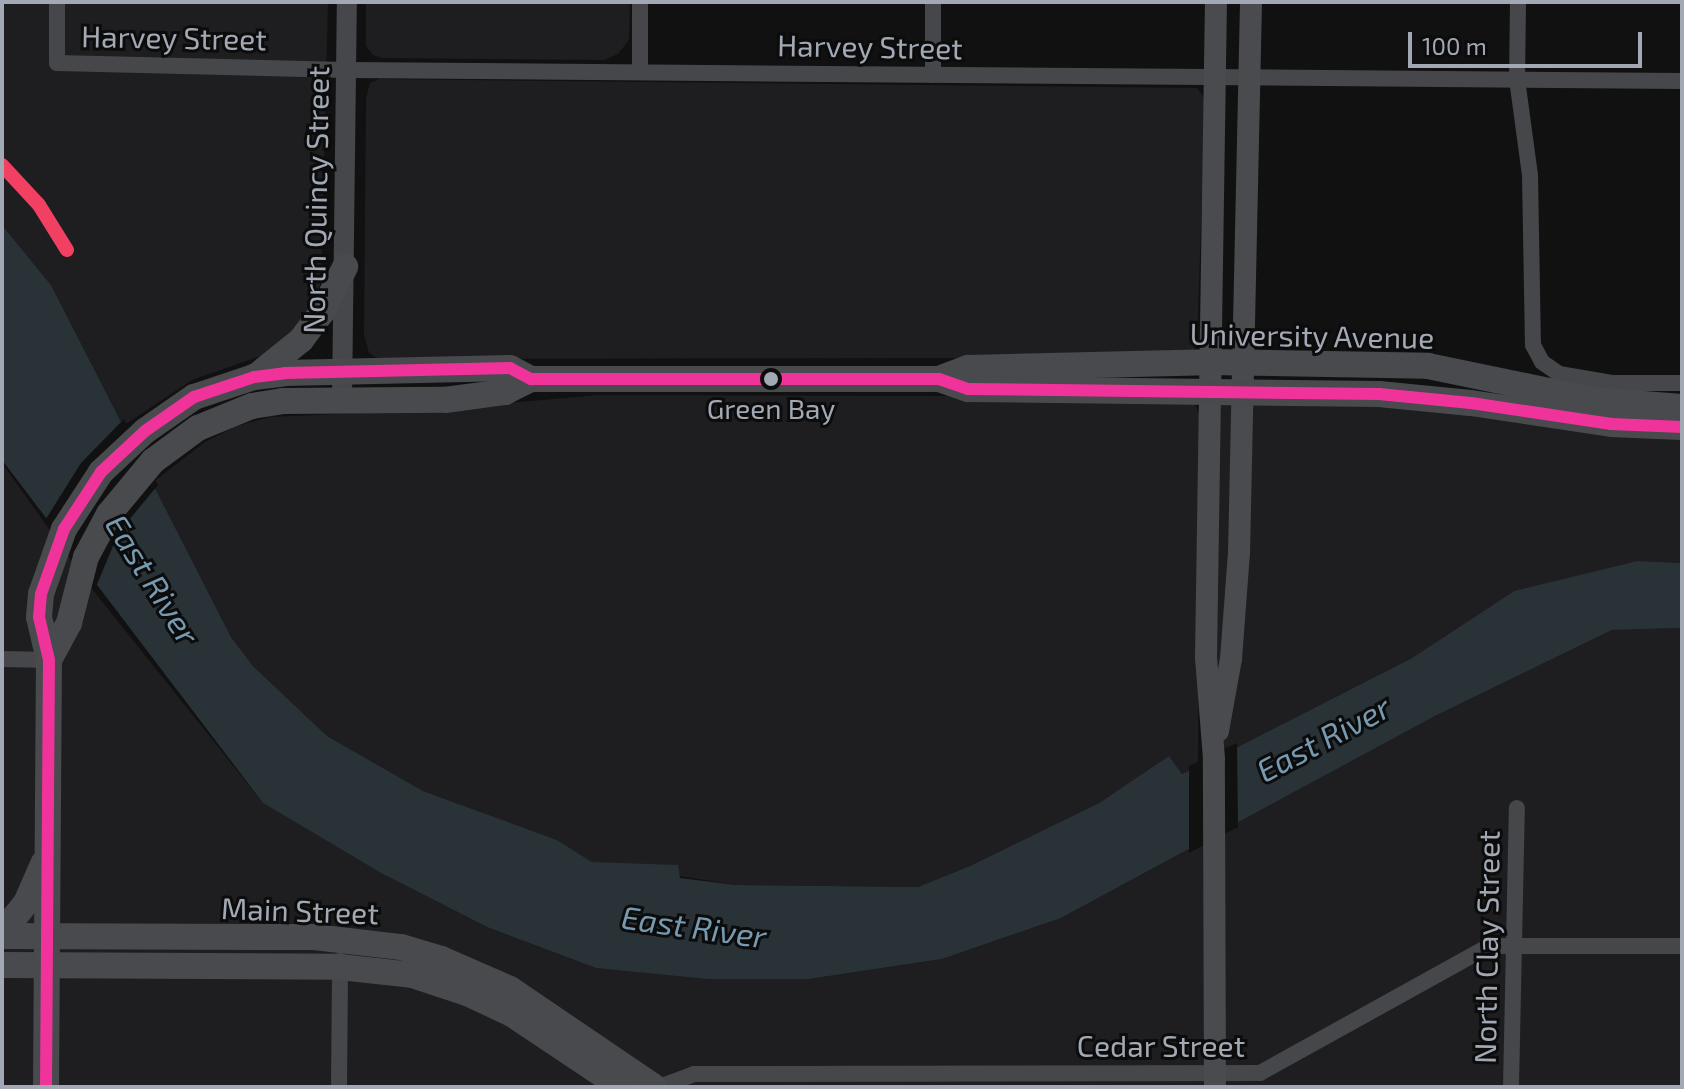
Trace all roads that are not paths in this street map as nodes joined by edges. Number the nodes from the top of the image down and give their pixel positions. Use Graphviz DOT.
graph roads {
  1 [pos="57,2"];
  2 [pos="347,2"];
  3 [pos="640,2"];
  4 [pos="933,2"];
  5 [pos="1216,2"];
  6 [pos="1251,2"];
  7 [pos="1518,2"];
  8 [pos="346,70"];
  9 [pos="640,72"];
  10 [pos="933,75"];
  11 [pos="1214,77"];
  12 [pos="1250,78"];
  13 [pos="1517,79"];
  14 [pos="1682,81"];
  15 [pos="345,267"];
  16 [pos="1208,362"];
  17 [pos="1241,363"];
  18 [pos="343,371"];
  19 [pos="254,377"];
  20 [pos="531,379"];
  21 [pos="939,379"];
  22 [pos="1682,383"];
  23 [pos="1208,390"];
  24 [pos="1240,391"];
  25 [pos="342,399"];
  26 [pos="1682,407"];
  27 [pos="1682,427"];
  28 [pos="2,659"];
  29 [pos="49,660"];
  30 [pos="1214,748"];
  31 [pos="1517,808"];
  32 [pos="48,854"];
  33 [pos="2,925"];
  34 [pos="2,936"];
  35 [pos="48,937"];
  36 [pos="339,939"];
  37 [pos="1512,945"];
  38 [pos="1682,946"];
  39 [pos="2,965"];
  40 [pos="47,965"];
  41 [pos="340,967"];
  42 [pos="1215,1081"];
  43 [pos="46,1087"];
  44 [pos="339,1087"];
  45 [pos="621,1087"];
  46 [pos="656,1087"];
  47 [pos="1511,1087"];
  1 -- 8 [label="street, Harvey Street"];
  2 -- 8 [label="street, North Quincy Street"];
  3 -- 9 [label="street"];
  4 -- 10 [label="street"];
  5 -- 11 [label="main road"];
  6 -- 12 [label="main road"];
  7 -- 13 [label="street"];
  8 -- 9 [label="street, Harvey Street"];
  8 -- 15 [label="street, North Quincy Street"];
  9 -- 10 [label="street, Harvey Street"];
  10 -- 11 [label="street, Harvey Street"];
  11 -- 12 [label="street, Harvey Street"];
  11 -- 16 [label="main road"];
  12 -- 13 [label="street, Harvey Street"];
  12 -- 17 [label="main road"];
  13 -- 14 [label="street, Harvey Street"];
  13 -- 22 [label="street"];
  15 -- 18 [label="street, North Quincy Street"];
  15 -- 19 [label="main road"];
  16 -- 17 [label="main road, University Avenue"];
  16 -- 21 [label="main road, University Avenue"];
  16 -- 23 [label="main road"];
  17 -- 24 [label="main road"];
  17 -- 26 [label="main road, University Avenue"];
  18 -- 19 [label="main road, University Avenue"];
  18 -- 20 [label="main road, University Avenue"];
  18 -- 25 [label="street, North Quincy Street"];
  19 -- 29 [label="main road, University Avenue"];
  20 -- 21 [label="main road, University Avenue"];
  20 -- 25 [label="main road, University Avenue"];
  21 -- 23 [label="main road, University Avenue"];
  23 -- 24 [label="main road, University Avenue"];
  23 -- 30 [label="main road"];
  24 -- 27 [label="main road, University Avenue"];
  24 -- 30 [label="main road"];
  25 -- 29 [label="main road, University Avenue"];
  28 -- 29 [label="street"];
  29 -- 32 [label="main road"];
  30 -- 42 [label="main road"];
  31 -- 37 [label="street, North Clay Street"];
  32 -- 33 [label="main road"];
  32 -- 35 [label="main road"];
  34 -- 35 [label="main road, Main Street"];
  35 -- 36 [label="main road, Main Street"];
  35 -- 40 [label="main road"];
  36 -- 41 [label="street"];
  36 -- 46 [label="main road, Main Street"];
  37 -- 38 [label="street, Cedar Street"];
  37 -- 42 [label="street, Cedar Street"];
  37 -- 47 [label="street, North Clay Street"];
  39 -- 40 [label="main road, Main Street"];
  40 -- 41 [label="main road, Main Street"];
  40 -- 43 [label="main road"];
  41 -- 44 [label="street"];
  41 -- 45 [label="main road, Main Street"];
  42 -- 46 [label="street, Cedar Street"];
}
